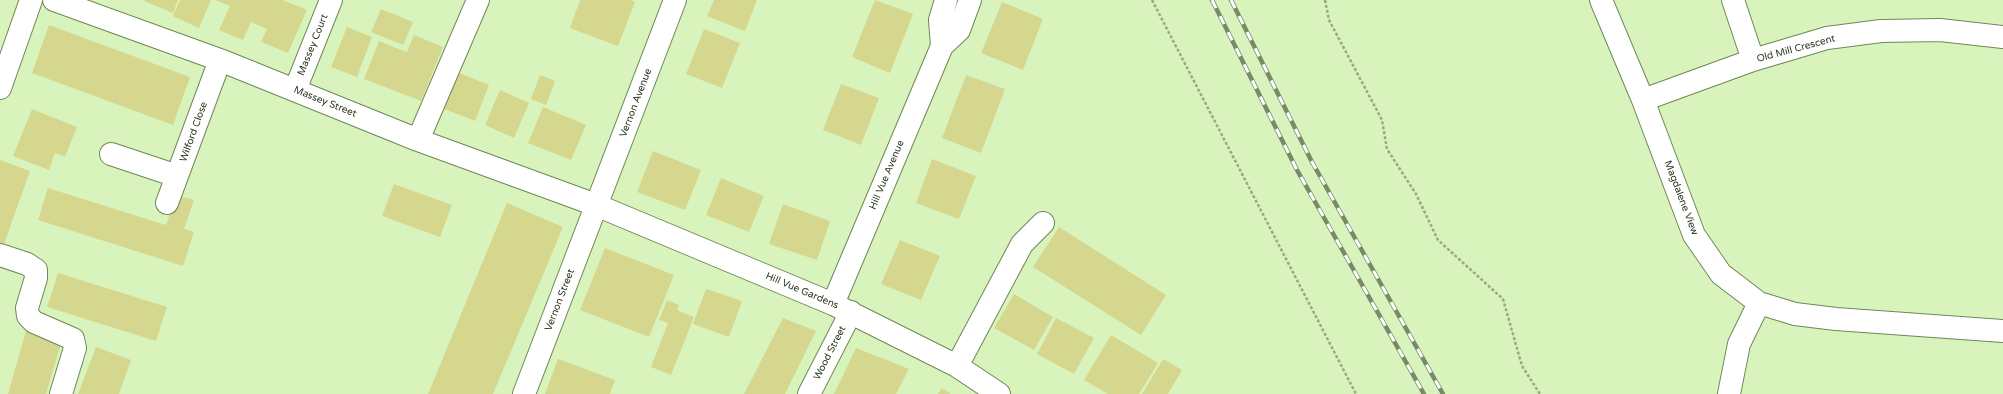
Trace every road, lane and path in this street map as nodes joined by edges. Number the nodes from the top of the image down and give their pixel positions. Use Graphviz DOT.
graph roads {
  1 [pos="31,0"];
  2 [pos="54,0"];
  3 [pos="331,0"];
  4 [pos="478,0"];
  5 [pos="675,0"];
  6 [pos="946,0"];
  7 [pos="970,0"];
  8 [pos="1152,0"];
  9 [pos="1325,0"];
  10 [pos="1601,0"];
  11 [pos="1733,0"];
  12 [pos="2003,37"];
  13 [pos="942,46"];
  14 [pos="220,60"];
  15 [pos="1754,60"];
  16 [pos="0,88"];
  17 [pos="295,90"];
  18 [pos="1644,100"];
  19 [pos="418,140"];
  20 [pos="111,154"];
  21 [pos="177,176"];
  22 [pos="167,204"];
  23 [pos="596,205"];
  24 [pos="1043,223"];
  25 [pos="0,255"];
  26 [pos="1759,303"];
  27 [pos="842,308"];
  28 [pos="2003,331"];
  29 [pos="957,366"];
  30 [pos="61,394"];
  31 [pos="524,394"];
  32 [pos="809,394"];
  33 [pos="999,394"];
  34 [pos="1356,394"];
  35 [pos="1540,394"];
  36 [pos="1729,394"];
  1 -- 16 [label="street"];
  2 -- 14 [label="street, Massey Street"];
  3 -- 17 [label="street, Massey Court"];
  4 -- 19 [label="street"];
  5 -- 23 [label="street, Vernon Avenue"];
  6 -- 13 [label="street"];
  7 -- 13 [label="street"];
  8 -- 34 [label="path"];
  9 -- 35 [label="path"];
  10 -- 18 [label="street, Magdalene View"];
  11 -- 15 [label="street"];
  12 -- 15 [label="street, Old Mill Crescent"];
  13 -- 27 [label="street, Hill Vue Avenue"];
  14 -- 17 [label="street, Massey Street"];
  14 -- 21 [label="street, Wilford Close"];
  15 -- 18 [label="street, Old Mill Crescent"];
  17 -- 19 [label="street, Massey Street"];
  18 -- 26 [label="street, Magdalene View"];
  19 -- 23 [label="street, Massey Street"];
  20 -- 21 [label="street"];
  21 -- 22 [label="street, Wilford Close"];
  23 -- 27 [label="street, Hill Vue Gardens"];
  23 -- 31 [label="street, Vernon Street"];
  24 -- 29 [label="street"];
  25 -- 30 [label="street"];
  26 -- 28 [label="street, Magdalene View"];
  26 -- 36 [label="street"];
  27 -- 29 [label="street, Hill Vue Gardens"];
  27 -- 32 [label="street, Wood Street"];
  29 -- 33 [label="street, Hill Vue Gardens"];
}
